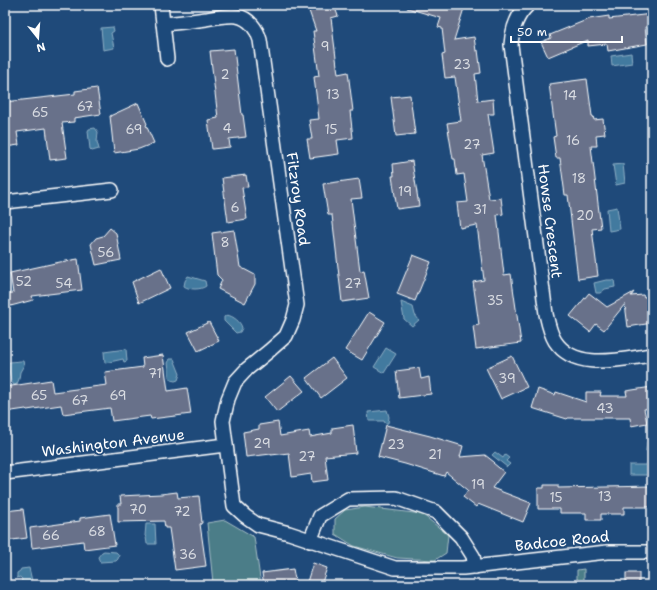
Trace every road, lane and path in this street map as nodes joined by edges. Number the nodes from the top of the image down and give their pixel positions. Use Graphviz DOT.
graph roads {
  1 [pos="161,5"];
  2 [pos="528,5"];
  3 [pos="163,24"];
  4 [pos="167,59"];
  5 [pos="112,190"];
  6 [pos="5,202"];
  7 [pos="652,355"];
  8 [pos="225,445"];
  9 [pos="5,473"];
  10 [pos="234,506"];
  11 [pos="310,541"];
  12 [pos="652,552"];
  13 [pos="474,567"];
  1 -- 3 [label="street"];
  2 -- 7 [label="street, Howse Crescent"];
  3 -- 4 [label="street"];
  3 -- 8 [label="street, Fitzroy Road"];
  5 -- 6 [label="street"];
  8 -- 9 [label="street, Washington Avenue"];
  8 -- 10 [label="street, Fitzroy Road"];
  10 -- 11 [label="street, Badcoe Road"];
  11 -- 13 [label="street, Badcoe Road"];
  11 -- 13 [label="street"];
  12 -- 13 [label="street, Badcoe Road"];
}
